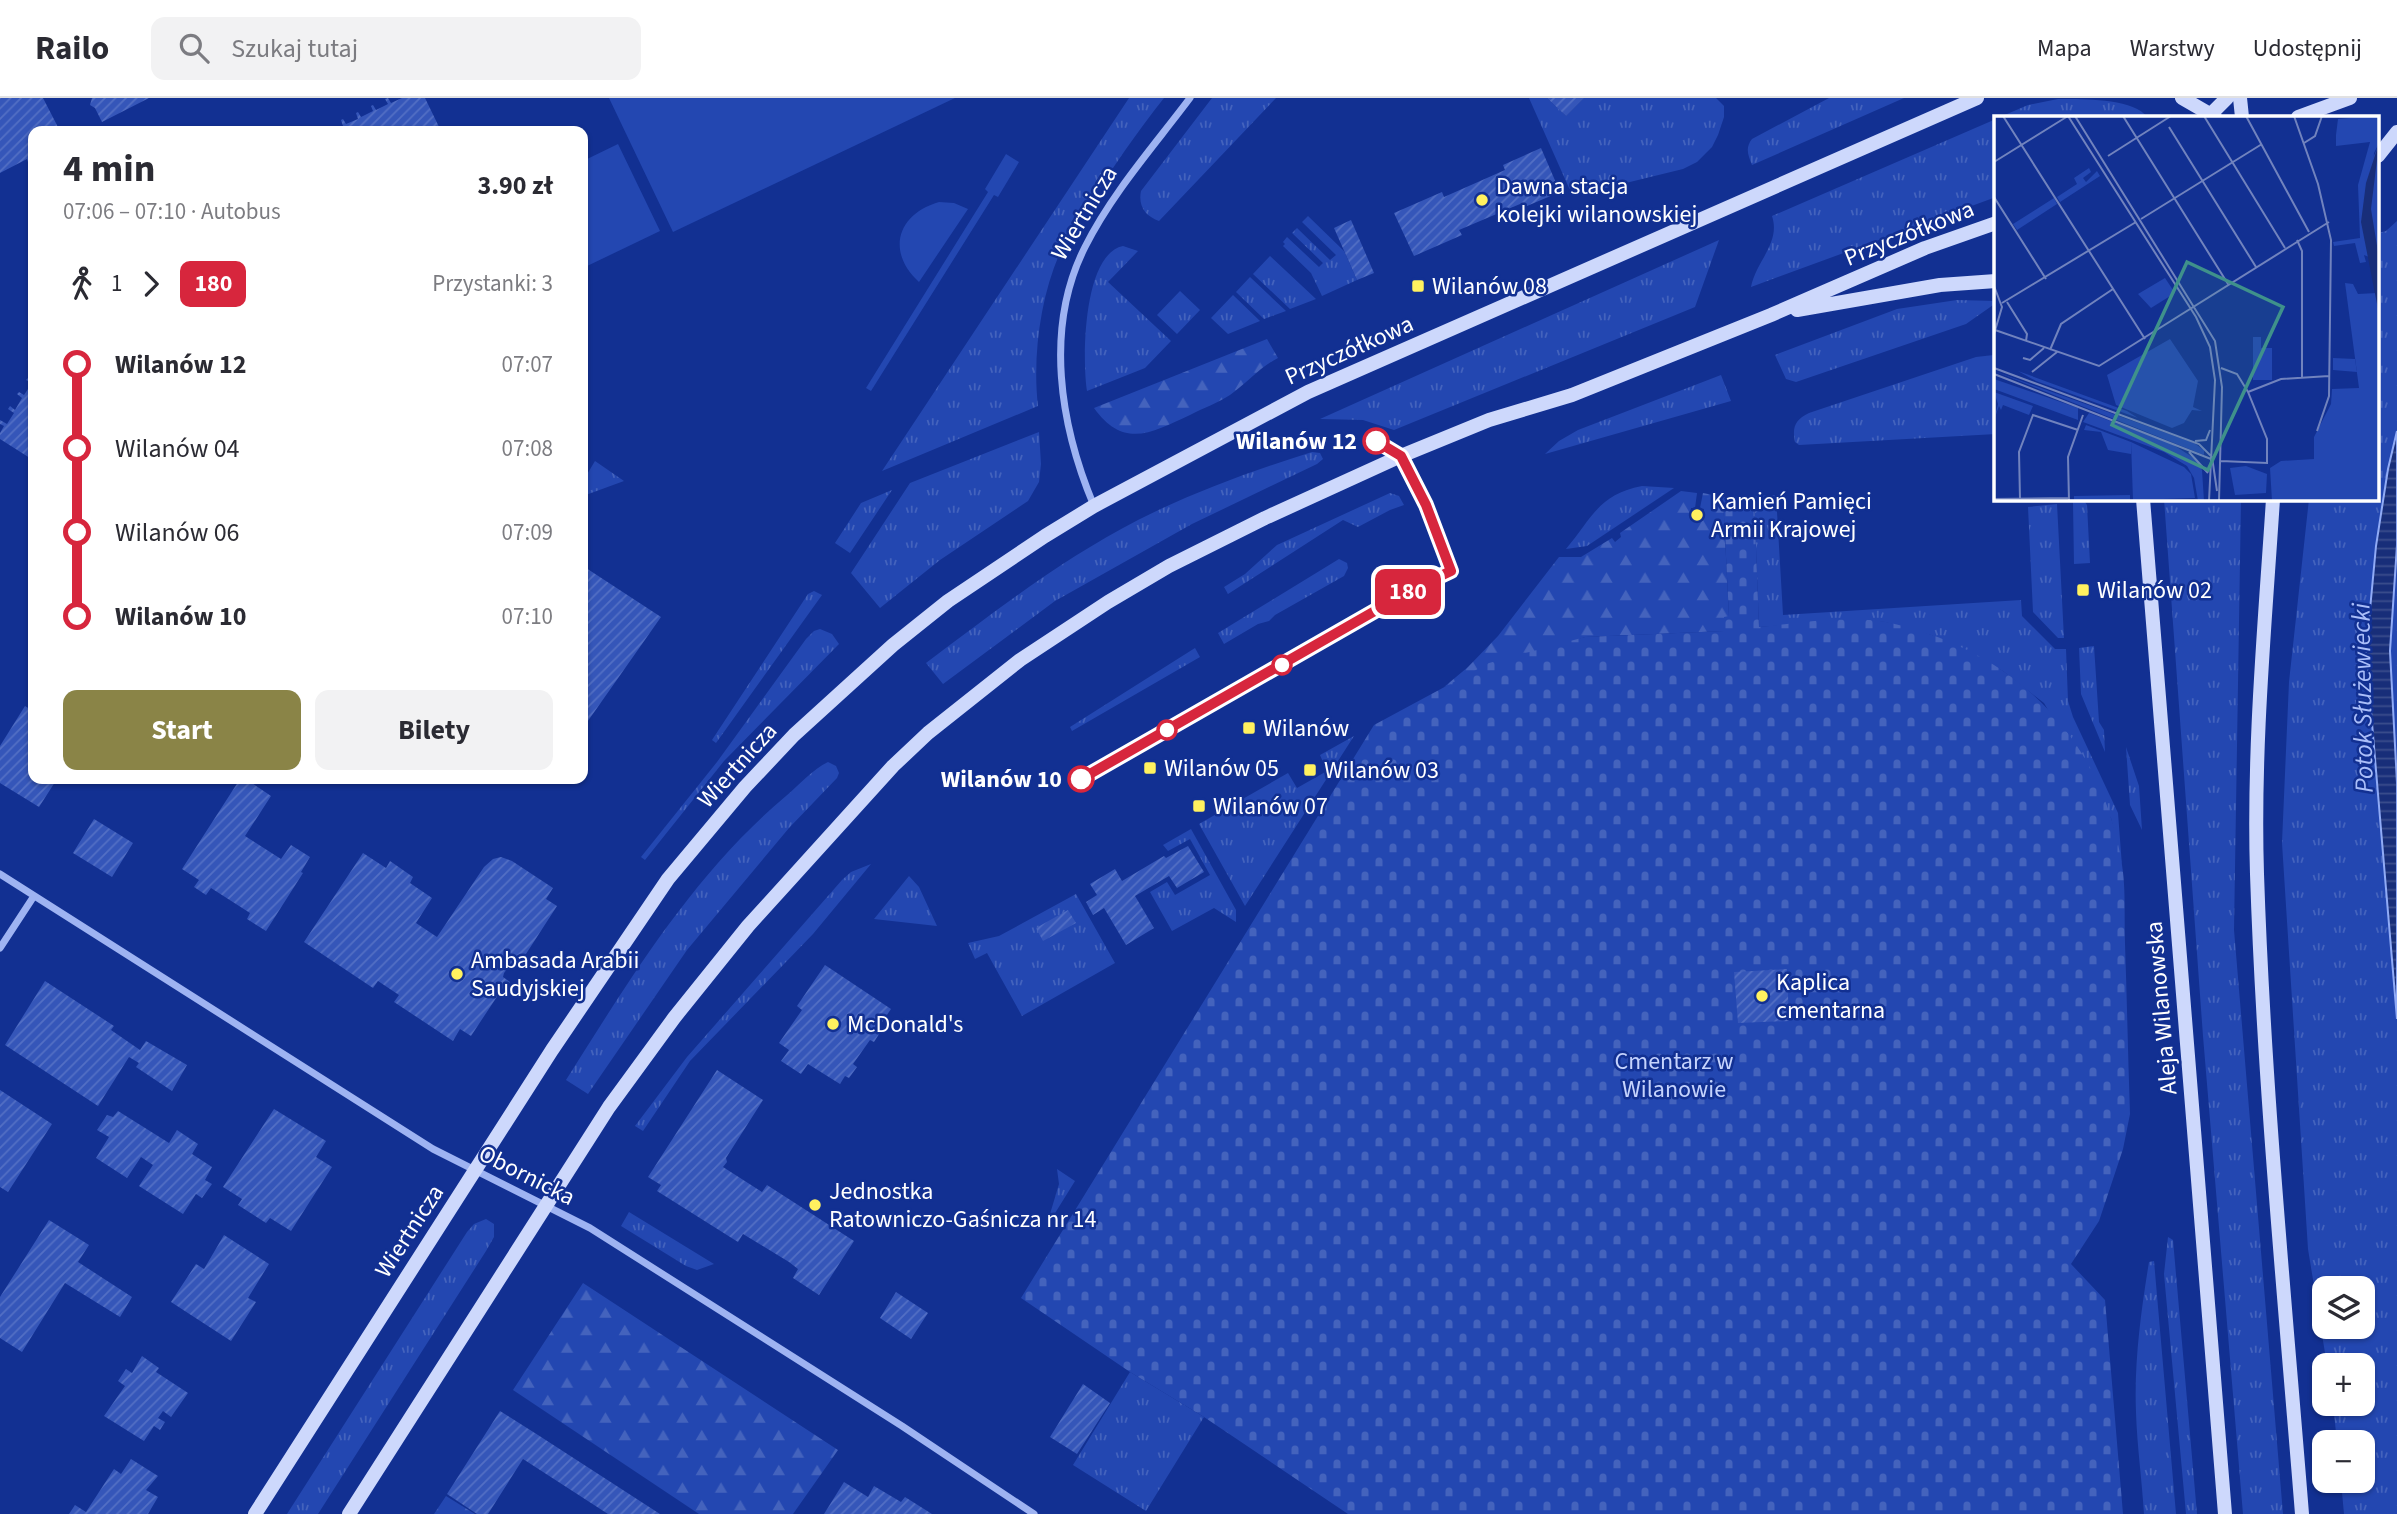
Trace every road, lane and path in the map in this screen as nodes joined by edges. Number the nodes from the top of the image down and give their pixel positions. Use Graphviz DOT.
graph roads {
  1 [pos="1190,98"];
  2 [pos="1977,98"];
  3 [pos="2182,98"];
  4 [pos="2227,98"];
  5 [pos="2240,98"];
  6 [pos="2350,98"];
  7 [pos="2211,116"];
  8 [pos="2242,116"];
  9 [pos="2301,116"];
  10 [pos="2397,132"];
  11 [pos="2380,153"];
  12 [pos="1994,224"];
  13 [pos="1994,281"];
  14 [pos="1771,315"];
  15 [pos="2143,500"];
  16 [pos="2273,500"];
  17 [pos="1094,506"];
  18 [pos="0,874"];
  19 [pos="34,895"];
  20 [pos="0,948"];
  21 [pos="475,1170"];
  22 [pos="545,1206"];
  23 [pos="255,1514"];
  24 [pos="349,1514"];
  25 [pos="1034,1514"];
  26 [pos="2225,1514"];
  27 [pos="2302,1514"];
  1 -- 17 [label="street, Wiertnicza"];
  2 -- 17 [label="main road, Przyczółkowa"];
  3 -- 7 [label="main road"];
  4 -- 7 [label="main road"];
  5 -- 8 [label="main road"];
  6 -- 9 [label="main road"];
  10 -- 11 [label="main road"];
  12 -- 14 [label="main road, Przyczółkowa"];
  13 -- 14 [label="main road"];
  14 -- 22 [label="main road, Przyczółkowa"];
  15 -- 26 [label="main road, Aleja Wilanowska"];
  16 -- 27 [label="main road"];
  17 -- 21 [label="main road, Wiertnicza"];
  18 -- 19 [label="street, Obornicka"];
  19 -- 20 [label="street"];
  19 -- 21 [label="street, Obornicka"];
  21 -- 22 [label="street, Obornicka"];
  21 -- 23 [label="main road, Wiertnicza"];
  22 -- 24 [label="main road"];
  22 -- 25 [label="street, Obornicka"];
}
